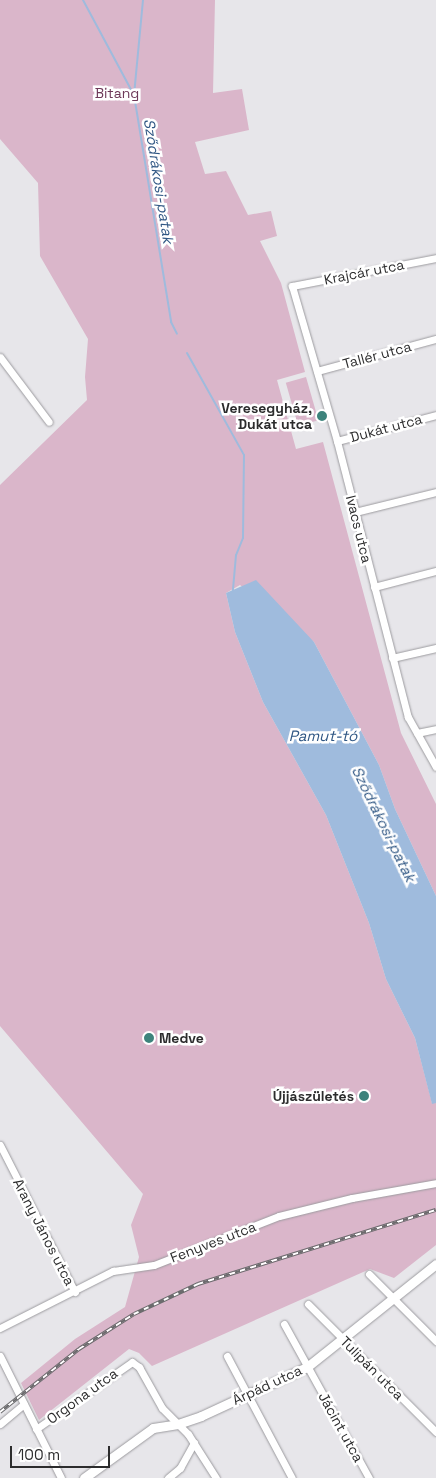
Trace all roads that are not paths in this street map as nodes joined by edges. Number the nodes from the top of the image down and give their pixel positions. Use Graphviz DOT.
graph roads {
  1 [pos="436,258"];
  2 [pos="292,286"];
  3 [pos="436,339"];
  4 [pos="0,357"];
  5 [pos="317,371"];
  6 [pos="436,415"];
  7 [pos="49,422"];
  8 [pos="337,441"];
  9 [pos="436,492"];
  10 [pos="355,512"];
  11 [pos="436,571"];
  12 [pos="374,587"];
  13 [pos="436,648"];
  14 [pos="392,658"];
  15 [pos="436,728"];
  16 [pos="417,734"];
  17 [pos="436,767"];
  18 [pos="0,1145"];
  19 [pos="436,1183"];
  20 [pos="436,1264"];
  21 [pos="369,1274"];
  22 [pos="75,1292"];
  23 [pos="392,1298"];
  24 [pos="308,1304"];
  25 [pos="284,1324"];
  26 [pos="0,1328"];
  27 [pos="343,1340"];
  28 [pos="436,1341"];
  29 [pos="0,1356"];
  30 [pos="227,1356"];
  31 [pos="307,1367"];
  32 [pos="246,1394"];
  33 [pos="24,1404"];
  34 [pos="0,1424"];
  35 [pos="178,1424"];
  36 [pos="36,1429"];
  37 [pos="436,1432"];
  38 [pos="194,1443"];
  39 [pos="210,1474"];
  40 [pos="62,1478"];
  41 [pos="84,1478"];
  42 [pos="168,1478"];
  43 [pos="216,1478"];
  44 [pos="292,1478"];
  45 [pos="369,1478"];
  1 -- 2 [label="street, Krajcár utca"];
  2 -- 5 [label="street, Ivacs utca"];
  3 -- 5 [label="street, Tallér utca"];
  4 -- 7 [label="street"];
  5 -- 8 [label="street, Ivacs utca"];
  6 -- 8 [label="street, Dukát utca"];
  8 -- 10 [label="street, Ivacs utca"];
  9 -- 10 [label="street"];
  10 -- 12 [label="street, Ivacs utca"];
  11 -- 12 [label="street"];
  12 -- 14 [label="street, Ivacs utca"];
  13 -- 14 [label="street"];
  14 -- 16 [label="street, Ivacs utca"];
  15 -- 16 [label="street"];
  16 -- 17 [label="street, Ivacs utca"];
  18 -- 22 [label="street, Arany János utca"];
  19 -- 22 [label="street, Fenyves utca"];
  20 -- 23 [label="street, Árpád utca"];
  21 -- 23 [label="street"];
  22 -- 26 [label="street, Fenyves utca"];
  23 -- 27 [label="street, Árpád utca"];
  23 -- 28 [label="street"];
  24 -- 27 [label="street, Tulipán utca"];
  25 -- 31 [label="street, Jácint utca"];
  27 -- 31 [label="street, Árpád utca"];
  27 -- 37 [label="street, Tulipán utca"];
  29 -- 33 [label="street"];
  30 -- 32 [label="street"];
  31 -- 32 [label="street, Árpád utca"];
  31 -- 45 [label="street, Jácint utca"];
  32 -- 35 [label="street, Árpád utca"];
  32 -- 44 [label="street"];
  33 -- 34 [label="street"];
  33 -- 36 [label="street"];
  35 -- 36 [label="street, Orgona utca"];
  35 -- 38 [label="street, Orgona utca"];
  35 -- 41 [label="street, Árpád utca"];
  36 -- 40 [label="street"];
  38 -- 39 [label="street, Orgona utca"];
  38 -- 42 [label="street"];
  39 -- 43 [label="street, Orgona utca"];
}
